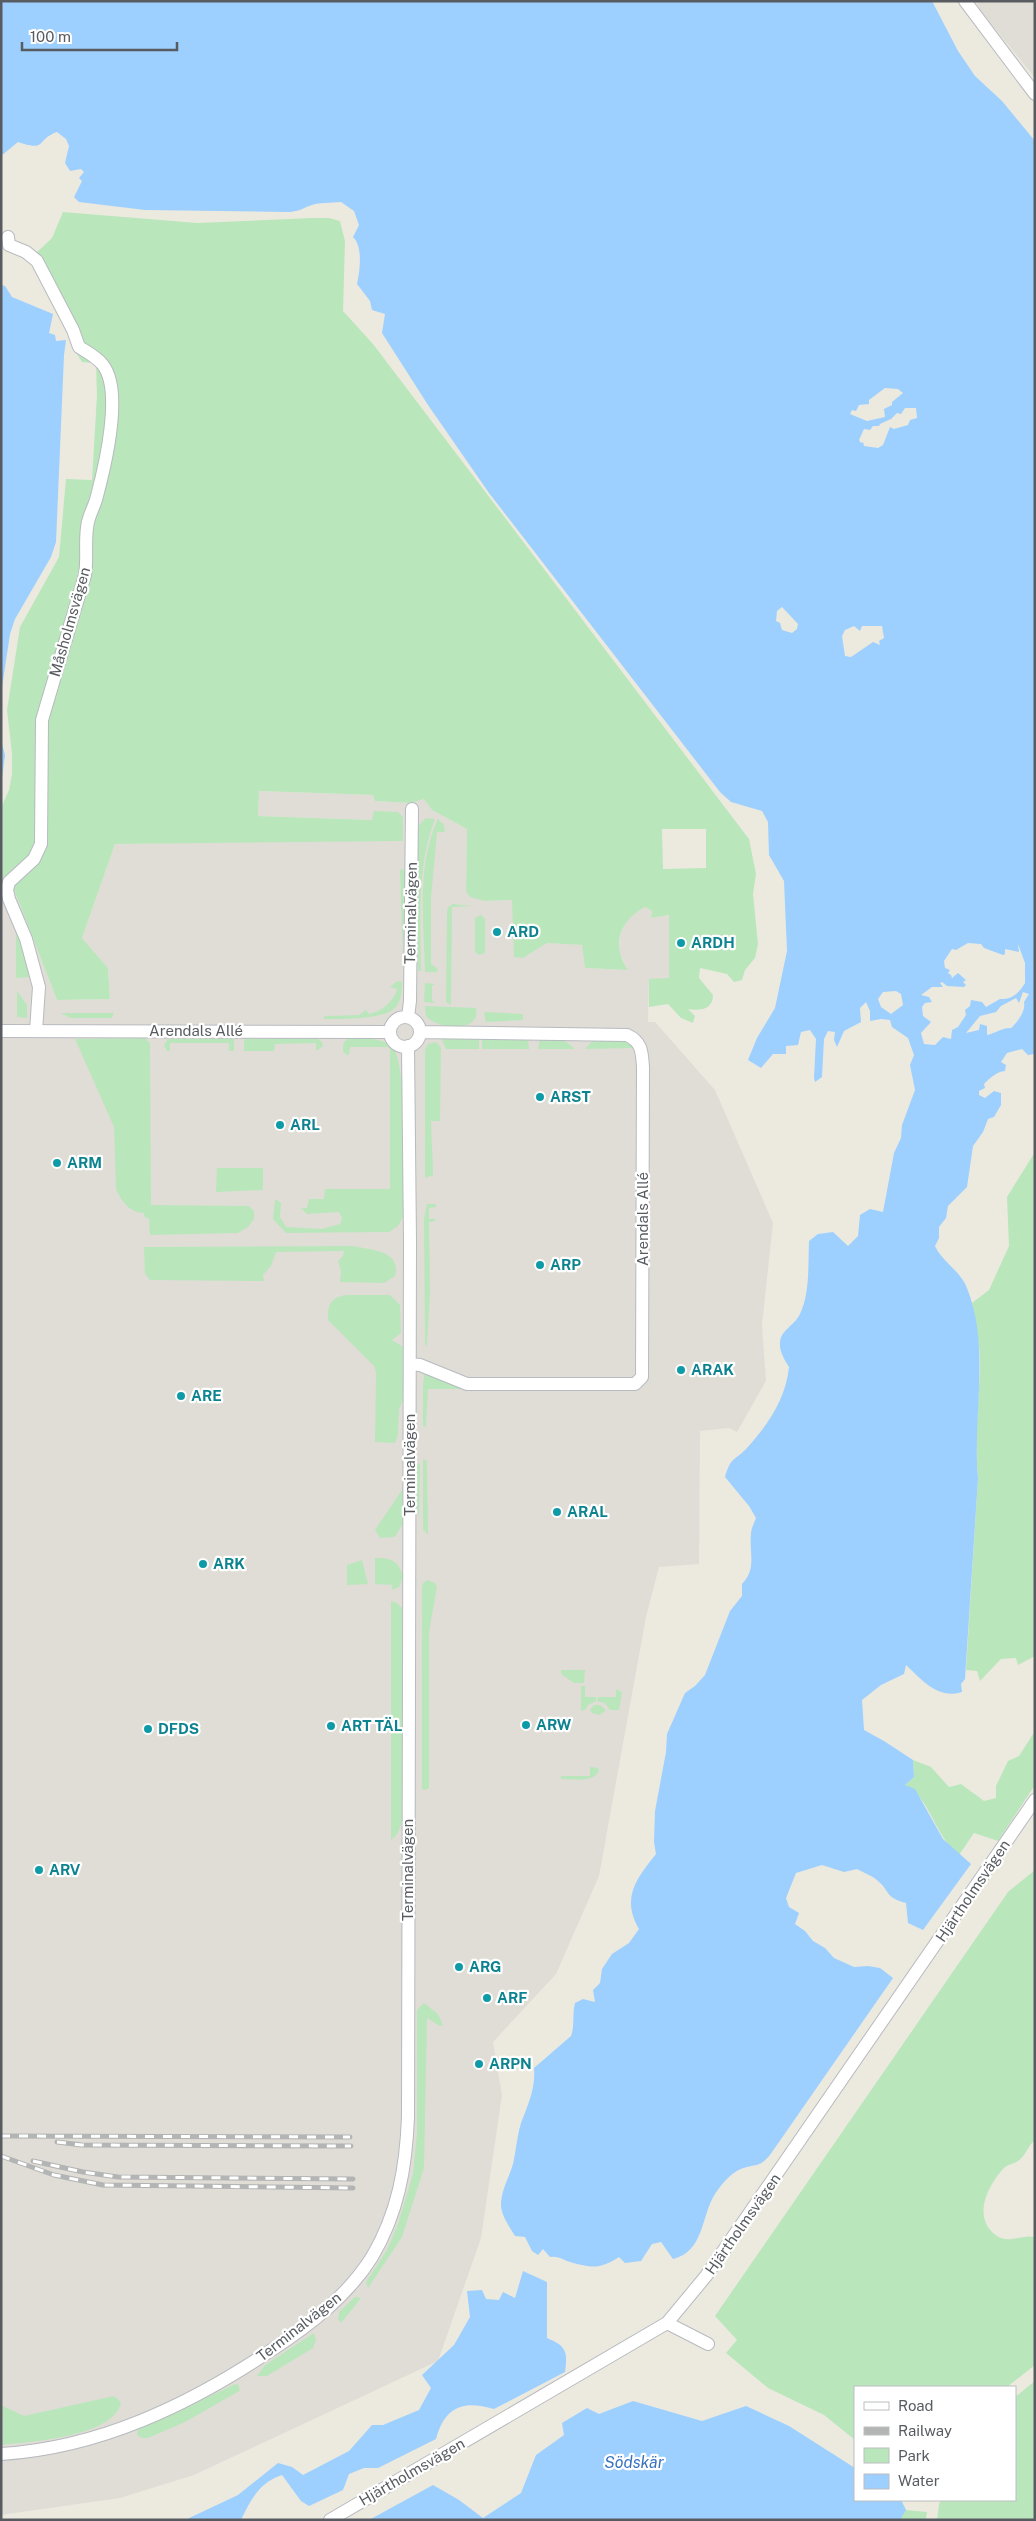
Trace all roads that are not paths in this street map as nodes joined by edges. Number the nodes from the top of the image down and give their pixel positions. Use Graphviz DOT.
graph roads {
  1 [pos="965,1"];
  2 [pos="1035,94"];
  3 [pos="8,237"];
  4 [pos="412,809"];
  5 [pos="408,1017"];
  6 [pos="1,1031"];
  7 [pos="36,1031"];
  8 [pos="390,1032"];
  9 [pos="420,1032"];
  10 [pos="408,1046"];
  11 [pos="410,1364"];
  12 [pos="1035,1800"];
  13 [pos="667,2324"];
  14 [pos="708,2344"];
  15 [pos="1,2454"];
  16 [pos="330,2520"];
  1 -- 2 [label="street"];
  3 -- 7 [label="street, Måsholmsvägen"];
  4 -- 5 [label="street, Terminalvägen"];
  5 -- 8 [label="street"];
  5 -- 9 [label="street"];
  6 -- 7 [label="street, Arendals Allé"];
  7 -- 8 [label="street, Arendals Allé"];
  8 -- 10 [label="street"];
  9 -- 10 [label="street"];
  9 -- 11 [label="street, Arendals Allé"];
  10 -- 11 [label="street, Terminalvägen"];
  11 -- 15 [label="street, Terminalvägen"];
  12 -- 13 [label="street, Hjärtholmsvägen"];
  13 -- 14 [label="street"];
  13 -- 16 [label="street, Hjärtholmsvägen"];
}
